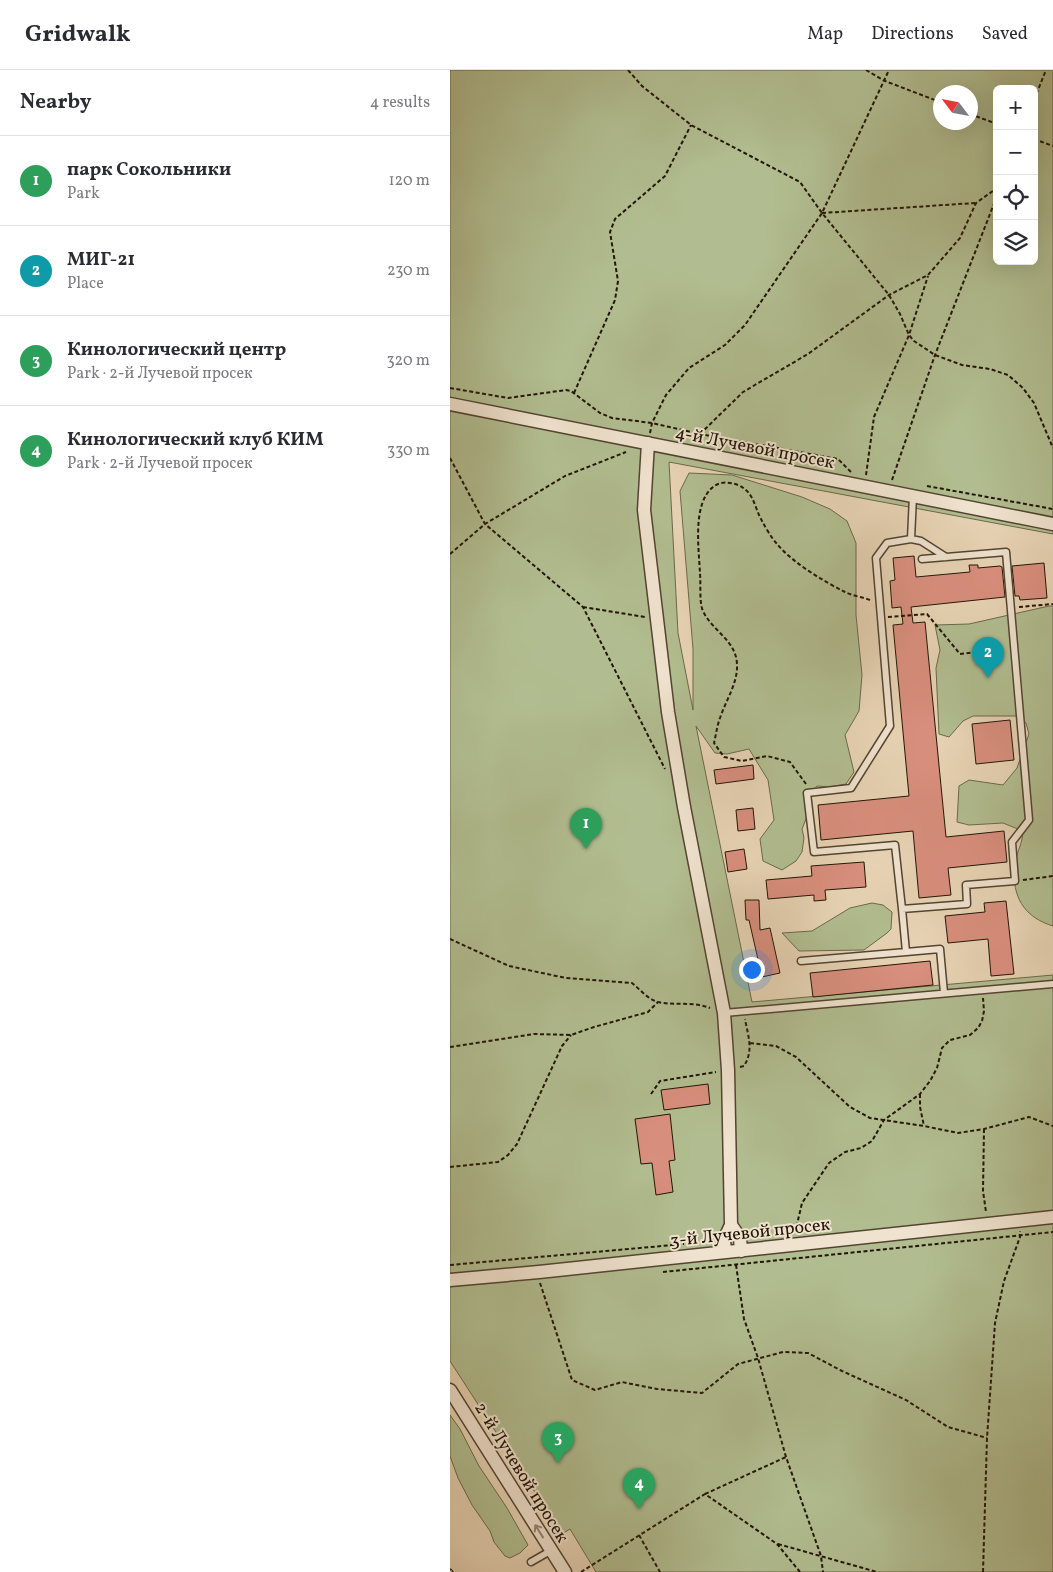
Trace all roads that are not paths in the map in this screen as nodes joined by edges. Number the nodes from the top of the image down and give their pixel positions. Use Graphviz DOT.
graph roads {
  1 [pos="450,404"];
  2 [pos="648,443"];
  3 [pos="913,496"];
  4 [pos="1053,524"];
  5 [pos="911,539"];
  6 [pos="946,557"];
  7 [pos="922,559"];
  8 [pos="902,909"];
  9 [pos="906,952"];
  10 [pos="801,961"];
  11 [pos="1053,984"];
  12 [pos="944,994"];
  13 [pos="724,1013"];
  14 [pos="1053,1217"];
  15 [pos="734,1255"];
  16 [pos="450,1280"];
  17 [pos="450,1390"];
  18 [pos="552,1550"];
  19 [pos="531,1562"];
  20 [pos="565,1572"];
  1 -- 2 [label="street, 4-й Лучевой просек"];
  2 -- 3 [label="street, 4-й Лучевой просек"];
  2 -- 13 [label="street"];
  3 -- 4 [label="street, 4-й Лучевой просек"];
  3 -- 5 [label="lane"];
  5 -- 6 [label="lane"];
  5 -- 8 [label="lane"];
  6 -- 7 [label="lane"];
  6 -- 8 [label="lane"];
  8 -- 9 [label="lane"];
  9 -- 10 [label="lane"];
  9 -- 12 [label="lane"];
  11 -- 12 [label="lane"];
  12 -- 13 [label="lane"];
  13 -- 15 [label="street"];
  14 -- 15 [label="street, 3-й Лучевой просек"];
  15 -- 16 [label="street, 3-й Лучевой просек"];
  18 -- 17 [label="street, 2-й Лучевой просек, one-way"];
  18 -- 19 [label="lane"];
  18 -- 20 [label="street, 2-й Лучевой просек"];
}
